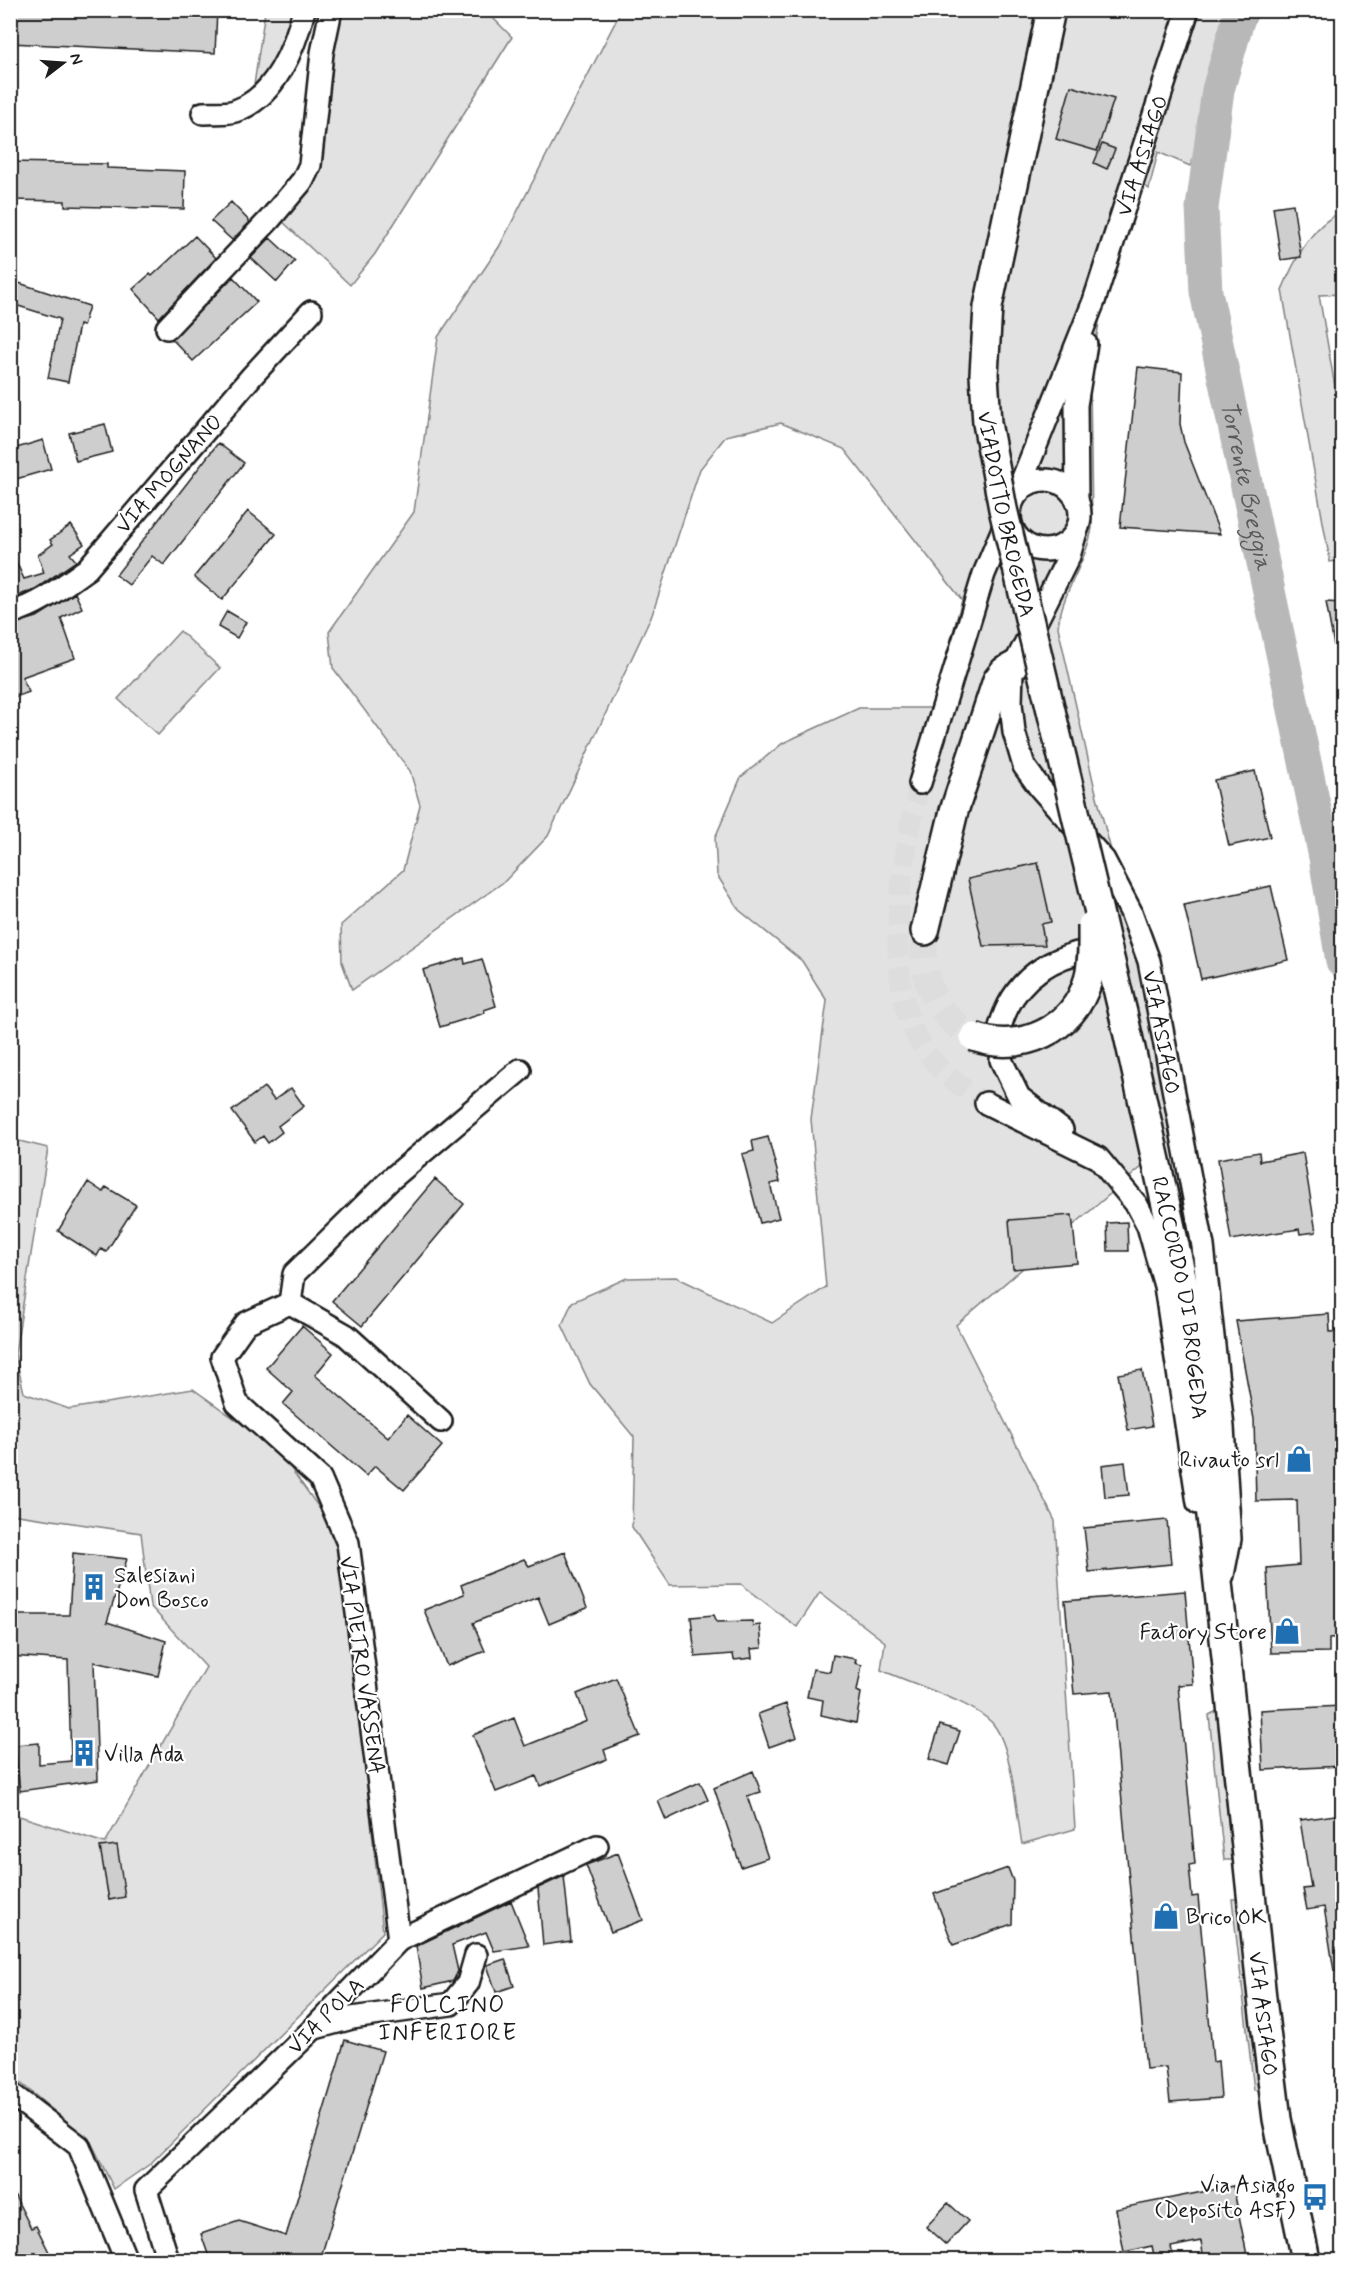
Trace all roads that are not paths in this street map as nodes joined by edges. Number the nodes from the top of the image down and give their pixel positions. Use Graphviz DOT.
graph roads {
  1 [pos="304,10"];
  2 [pos="331,10"];
  3 [pos="1051,10"];
  4 [pos="1188,10"];
  5 [pos="203,112"];
  6 [pos="1094,301"];
  7 [pos="311,312"];
  8 [pos="168,328"];
  9 [pos="1077,501"];
  10 [pos="1013,503"];
  11 [pos="1077,528"];
  12 [pos="10,614"];
  13 [pos="1015,664"];
  14 [pos="920,783"];
  15 [pos="1093,891"];
  16 [pos="925,931"];
  17 [pos="1077,953"];
  18 [pos="1141,981"];
  19 [pos="1123,1013"];
  20 [pos="1158,1014"];
  21 [pos="1000,1027"];
  22 [pos="974,1037"];
  23 [pos="1001,1060"];
  24 [pos="520,1070"];
  25 [pos="986,1103"];
  26 [pos="1098,1158"];
  27 [pos="290,1303"];
  28 [pos="441,1421"];
  29 [pos="1221,1587"];
  30 [pos="597,1846"];
  31 [pos="399,1940"];
  32 [pos="476,1955"];
  33 [pos="314,2028"];
  34 [pos="10,2093"];
  35 [pos="126,2260"];
  36 [pos="168,2260"];
  37 [pos="1306,2260"];
  1 -- 5 [label="street"];
  2 -- 8 [label="street"];
  3 -- 15 [label="main road, VIADOTTO BROGEDA, bridge"];
  4 -- 6 [label="street, VIA ASIAGO"];
  6 -- 9 [label="street, VIA ASIAGO"];
  6 -- 10 [label="street, VIA ASIAGO"];
  7 -- 12 [label="street, VIA MOGNANO"];
  9 -- 10 [label="street"];
  9 -- 11 [label="street"];
  10 -- 11 [label="street"];
  10 -- 14 [label="street, VIA ASIAGO"];
  11 -- 13 [label="street, VIA ASIAGO"];
  13 -- 16 [label="main road"];
  13 -- 20 [label="street, VIA ASIAGO"];
  15 -- 19 [label="main road, VIADOTTO BROGEDA, bridge"];
  15 -- 22 [label="main road, bridge"];
  17 -- 21 [label="street"];
  18 -- 20 [label="street"];
  19 -- 29 [label="main road, RACCORDO DI BROGEDA"];
  20 -- 29 [label="street, VIA ASIAGO"];
  23 -- 26 [label="street"];
  24 -- 27 [label="street"];
  25 -- 26 [label="street, VIA ASIAGO"];
  26 -- 29 [label="street, VIA ASIAGO"];
  27 -- 28 [label="street"];
  27 -- 31 [label="street, VIA PIETRO VASSENA"];
  29 -- 37 [label="main road, VIA ASIAGO"];
  30 -- 31 [label="street, VIA POLA"];
  31 -- 33 [label="street, VIA POLA"];
  32 -- 33 [label="street"];
  33 -- 36 [label="street, VIA POLA"];
  34 -- 35 [label="street"];
}
